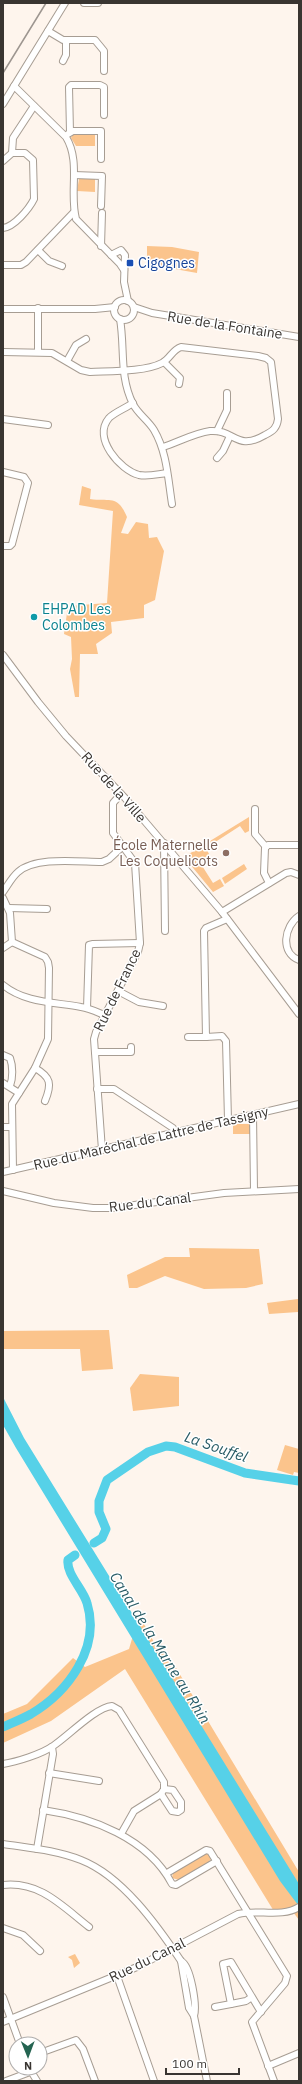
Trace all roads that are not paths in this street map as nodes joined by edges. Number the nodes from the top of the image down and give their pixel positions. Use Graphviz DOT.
graph roads {
  1 [pos="65,3"];
  2 [pos="84,3"];
  3 [pos="98,3"];
  4 [pos="48,31"];
  5 [pos="66,40"];
  6 [pos="63,61"];
  7 [pos="104,70"];
  8 [pos="14,86"];
  9 [pos="3,104"];
  10 [pos="34,106"];
  11 [pos="104,115"];
  12 [pos="68,134"];
  13 [pos="12,153"];
  14 [pos="101,159"];
  15 [pos="3,161"];
  16 [pos="74,175"];
  17 [pos="101,206"];
  18 [pos="74,212"];
  19 [pos="102,214"];
  20 [pos="3,228"];
  21 [pos="101,246"];
  22 [pos="38,250"];
  23 [pos="111,255"];
  24 [pos="3,265"];
  25 [pos="62,266"];
  26 [pos="124,270"];
  27 [pos="124,301"];
  28 [pos="134,307"];
  29 [pos="38,308"];
  30 [pos="3,309"];
  31 [pos="115,310"];
  32 [pos="152,314"];
  33 [pos="133,315"];
  34 [pos="120,319"];
  35 [pos="127,320"];
  36 [pos="123,334"];
  37 [pos="299,336"];
  38 [pos="86,339"];
  39 [pos="3,352"];
  40 [pos="38,352"];
  41 [pos="67,362"];
  42 [pos="164,362"];
  43 [pos="123,370"];
  44 [pos="179,384"];
  45 [pos="227,393"];
  46 [pos="133,403"];
  47 [pos="3,419"];
  48 [pos="48,425"];
  49 [pos="217,431"];
  50 [pos="230,436"];
  51 [pos="163,447"];
  52 [pos="217,458"];
  53 [pos="3,472"];
  54 [pos="167,473"];
  55 [pos="172,504"];
  56 [pos="3,546"];
  57 [pos="3,655"];
  58 [pos="120,794"];
  59 [pos="256,809"];
  60 [pos="164,843"];
  61 [pos="299,845"];
  62 [pos="123,846"];
  63 [pos="266,847"];
  64 [pos="299,875"];
  65 [pos="269,883"];
  66 [pos="3,892"];
  67 [pos="3,898"];
  68 [pos="9,908"];
  69 [pos="47,908"];
  70 [pos="222,912"];
  71 [pos="299,916"];
  72 [pos="227,919"];
  73 [pos="165,931"];
  74 [pos="12,942"];
  75 [pos="140,943"];
  76 [pos="3,948"];
  77 [pos="299,960"];
  78 [pos="3,985"];
  79 [pos="118,991"];
  80 [pos="48,1004"];
  81 [pos="163,1006"];
  82 [pos="87,1008"];
  83 [pos="299,1014"];
  84 [pos="104,1015"];
  85 [pos="188,1037"];
  86 [pos="206,1037"];
  87 [pos="131,1047"];
  88 [pos="95,1052"];
  89 [pos="3,1055"];
  90 [pos="35,1068"];
  91 [pos="3,1083"];
  92 [pos="10,1086"];
  93 [pos="97,1089"];
  94 [pos="19,1093"];
  95 [pos="45,1101"];
  96 [pos="299,1104"];
  97 [pos="253,1114"];
  98 [pos="228,1120"];
  99 [pos="3,1127"];
  100 [pos="12,1127"];
  101 [pos="175,1132"];
  102 [pos="102,1150"];
  103 [pos="13,1170"];
  104 [pos="3,1172"];
  105 [pos="299,1190"];
  106 [pos="3,1191"];
  107 [pos="254,1191"];
  108 [pos="52,1747"];
  109 [pos="3,1764"];
  110 [pos="49,1773"];
  111 [pos="99,1781"];
  112 [pos="43,1810"];
  113 [pos="121,1834"];
  114 [pos="3,1844"];
  115 [pos="37,1849"];
  116 [pos="217,1861"];
  117 [pos="167,1873"];
  118 [pos="3,1885"];
  119 [pos="296,1909"];
  120 [pos="248,1912"];
  121 [pos="89,1927"];
  122 [pos="3,1928"];
  123 [pos="172,1948"];
  124 [pos="40,1951"];
  125 [pos="116,1976"];
  126 [pos="3,1997"];
  127 [pos="252,1997"];
  128 [pos="231,2004"];
  129 [pos="215,2006"];
  130 [pos="261,2012"];
  131 [pos="11,2019"];
  132 [pos="3,2022"];
  133 [pos="17,2036"];
  134 [pos="48,2050"];
  135 [pos="299,2053"];
  136 [pos="268,2066"];
  137 [pos="16,2076"];
  138 [pos="6,2081"];
  139 [pos="95,2081"];
  140 [pos="154,2081"];
  141 [pos="207,2081"];
  142 [pos="274,2081"];
  1 -- 4 [label="street"];
  2 -- 3 [label="street"];
  4 -- 5 [label="street"];
  4 -- 8 [label="street"];
  5 -- 6 [label="street"];
  5 -- 7 [label="street"];
  8 -- 9 [label="street"];
  8 -- 10 [label="street"];
  10 -- 12 [label="street"];
  10 -- 13 [label="street"];
  11 -- 12 [label="street"];
  12 -- 14 [label="street"];
  12 -- 16 [label="street"];
  13 -- 15 [label="street"];
  13 -- 20 [label="street"];
  16 -- 17 [label="street"];
  16 -- 18 [label="street"];
  18 -- 21 [label="street"];
  18 -- 22 [label="street"];
  19 -- 21 [label="street"];
  21 -- 23 [label="street"];
  22 -- 24 [label="street"];
  22 -- 25 [label="street"];
  23 -- 26 [label="street"];
  23 -- 26 [label="street"];
  26 -- 27 [label="street"];
  27 -- 28 [label="street"];
  27 -- 31 [label="street"];
  28 -- 32 [label="street, Rue de la Fontaine"];
  28 -- 33 [label="street"];
  29 -- 30 [label="street"];
  29 -- 31 [label="street"];
  29 -- 40 [label="street"];
  31 -- 34 [label="street"];
  32 -- 33 [label="street, Rue de la Fontaine"];
  32 -- 37 [label="street, Rue de la Fontaine"];
  33 -- 35 [label="street"];
  34 -- 35 [label="street"];
  34 -- 36 [label="street"];
  35 -- 36 [label="street"];
  36 -- 43 [label="street"];
  38 -- 41 [label="street"];
  39 -- 40 [label="street"];
  40 -- 41 [label="street"];
  41 -- 43 [label="street"];
  42 -- 43 [label="street"];
  42 -- 44 [label="street"];
  42 -- 50 [label="street"];
  43 -- 46 [label="street"];
  45 -- 49 [label="street"];
  46 -- 51 [label="street"];
  46 -- 54 [label="street"];
  47 -- 48 [label="street"];
  49 -- 50 [label="street"];
  49 -- 51 [label="street"];
  50 -- 52 [label="street"];
  51 -- 54 [label="street"];
  53 -- 56 [label="street"];
  54 -- 55 [label="street"];
  57 -- 58 [label="street, Rue de la Ville"];
  58 -- 60 [label="street, Rue de la Ville"];
  58 -- 62 [label="street, Rue de France"];
  59 -- 63 [label="street"];
  60 -- 70 [label="street, Rue de la Ville"];
  60 -- 73 [label="street"];
  61 -- 63 [label="street"];
  62 -- 66 [label="street"];
  62 -- 75 [label="street, Rue de France"];
  63 -- 65 [label="street"];
  64 -- 65 [label="street"];
  65 -- 70 [label="street"];
  67 -- 68 [label="street"];
  68 -- 69 [label="street"];
  68 -- 74 [label="street"];
  70 -- 72 [label="street, Rue de la Ville"];
  71 -- 77 [label="street"];
  72 -- 83 [label="street, Rue de la Ville"];
  72 -- 86 [label="street"];
  74 -- 76 [label="street"];
  74 -- 80 [label="street"];
  75 -- 79 [label="street, Rue de France"];
  75 -- 82 [label="street"];
  78 -- 80 [label="street"];
  79 -- 81 [label="street"];
  79 -- 84 [label="street, Rue de France"];
  80 -- 82 [label="street"];
  80 -- 90 [label="street"];
  82 -- 84 [label="street"];
  84 -- 88 [label="street, Rue de France"];
  85 -- 86 [label="street"];
  86 -- 98 [label="street"];
  87 -- 88 [label="street"];
  88 -- 93 [label="street, Rue de France"];
  89 -- 92 [label="street"];
  90 -- 94 [label="street"];
  90 -- 95 [label="street"];
  91 -- 92 [label="street"];
  92 -- 94 [label="street"];
  93 -- 101 [label="street"];
  93 -- 102 [label="street, Rue de France"];
  94 -- 100 [label="street"];
  96 -- 97 [label="street, Rue du Maréchal de Lattre de Tassigny"];
  97 -- 98 [label="street, Rue du Maréchal de Lattre de Tassigny"];
  97 -- 107 [label="street"];
  98 -- 101 [label="street, Rue du Maréchal de Lattre de Tassigny"];
  99 -- 100 [label="street"];
  100 -- 103 [label="street"];
  101 -- 102 [label="street, Rue du Maréchal de Lattre de Tassigny"];
  102 -- 103 [label="street, Rue du Maréchal de Lattre de Tassigny"];
  103 -- 104 [label="street, Rue du Maréchal de Lattre de Tassigny"];
  105 -- 107 [label="street, Rue du Canal"];
  106 -- 107 [label="street, Rue du Canal"];
  108 -- 109 [label="street"];
  108 -- 110 [label="street"];
  108 -- 113 [label="street"];
  110 -- 111 [label="street"];
  110 -- 112 [label="street"];
  112 -- 113 [label="street"];
  112 -- 115 [label="street"];
  113 -- 117 [label="street"];
  114 -- 115 [label="street"];
  115 -- 123 [label="street"];
  116 -- 117 [label="street"];
  116 -- 117 [label="street"];
  116 -- 120 [label="street"];
  118 -- 121 [label="street"];
  119 -- 120 [label="street, Rue du Canal"];
  120 -- 123 [label="street, Rue du Canal"];
  120 -- 130 [label="street"];
  122 -- 124 [label="street"];
  123 -- 125 [label="street, Rue du Canal"];
  123 -- 141 [label="street"];
  125 -- 131 [label="street, Rue du Canal"];
  125 -- 140 [label="street"];
  126 -- 131 [label="street"];
  127 -- 128 [label="street"];
  127 -- 128 [label="street"];
  127 -- 130 [label="street"];
  128 -- 129 [label="street"];
  130 -- 136 [label="street"];
  131 -- 132 [label="street, Rue du Canal"];
  131 -- 133 [label="street"];
  134 -- 139 [label="street"];
  135 -- 136 [label="street"];
  136 -- 142 [label="street"];
  137 -- 138 [label="street"];
}
